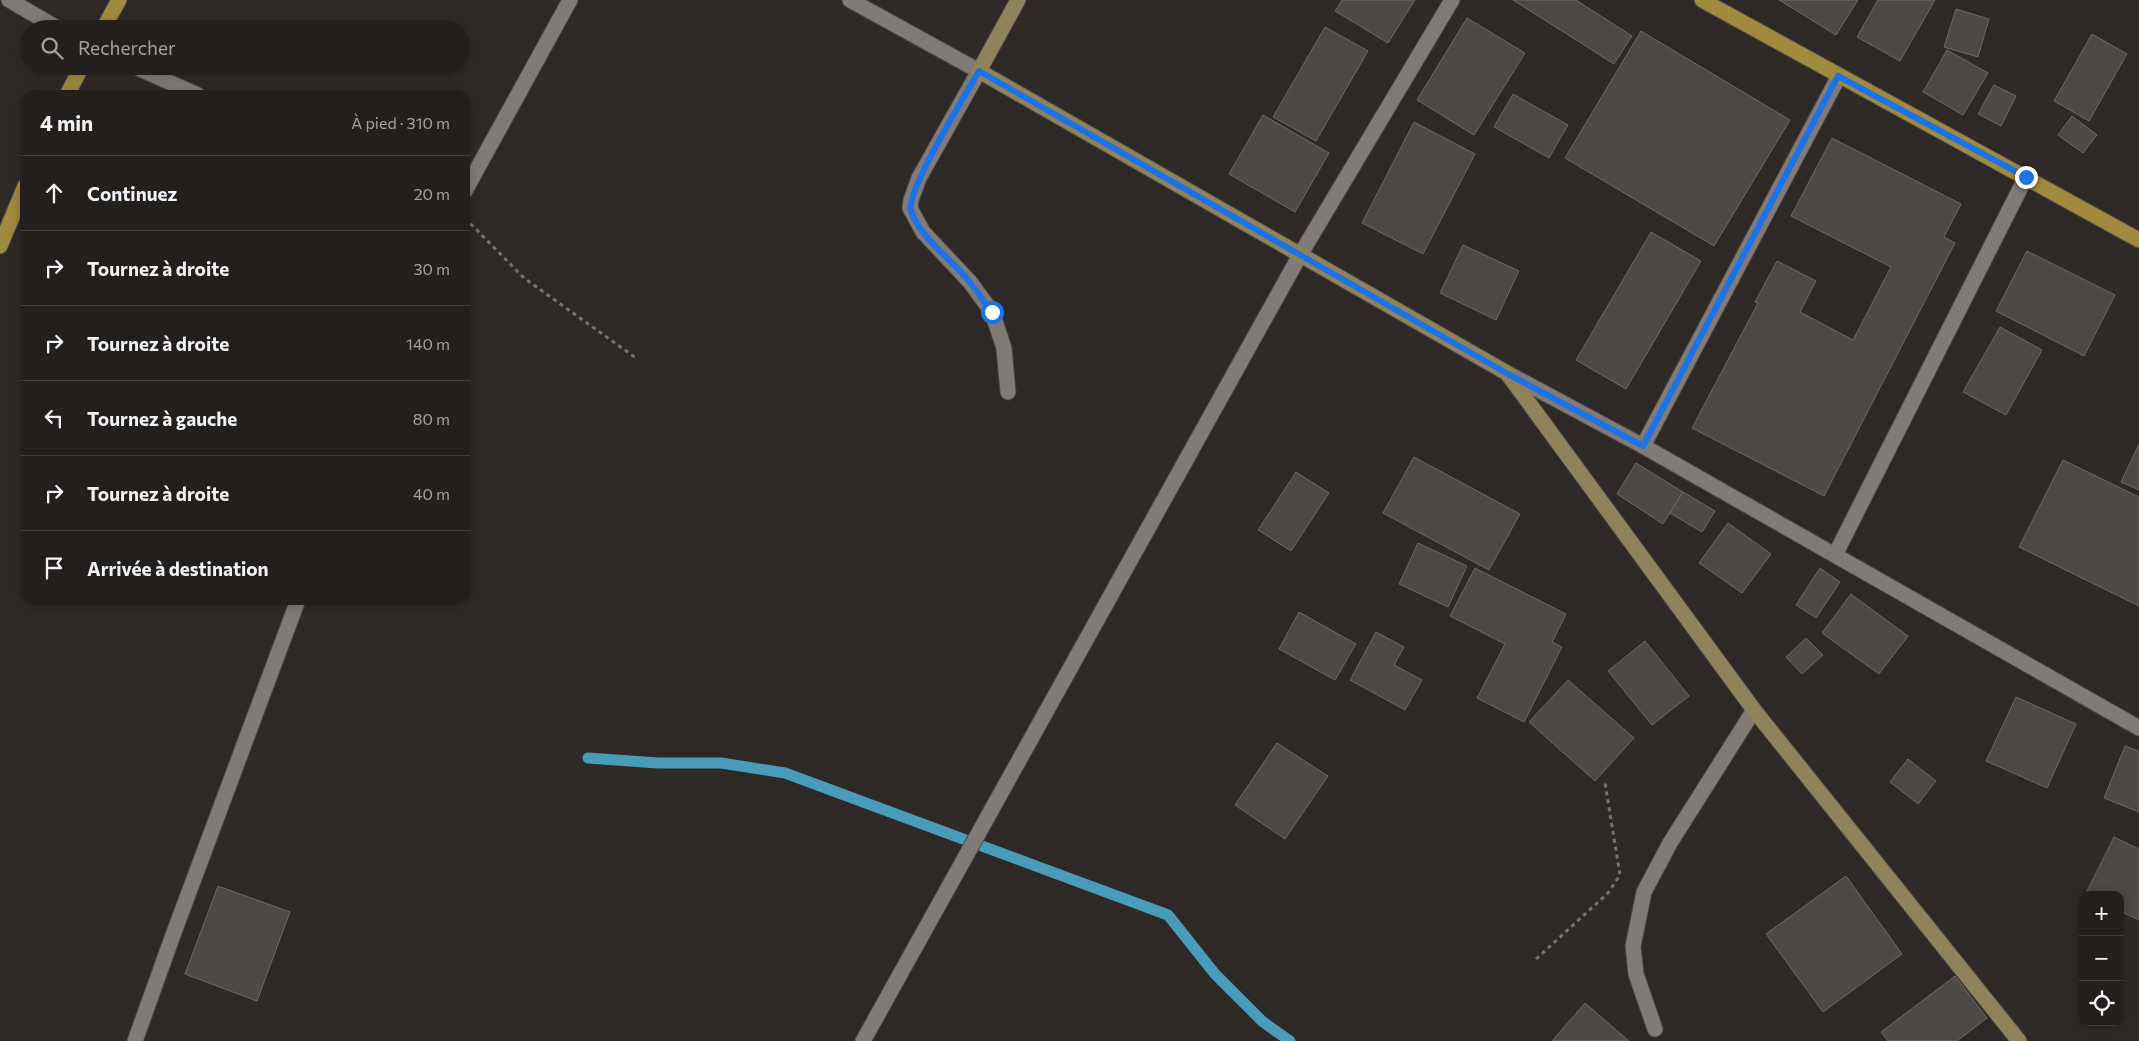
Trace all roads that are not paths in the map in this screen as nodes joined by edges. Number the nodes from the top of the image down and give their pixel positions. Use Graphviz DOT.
graph roads {
  1 [pos="9,0"];
  2 [pos="119,0"];
  3 [pos="570,0"];
  4 [pos="850,0"];
  5 [pos="1018,0"];
  6 [pos="1452,0"];
  7 [pos="1702,0"];
  8 [pos="43,20"];
  9 [pos="108,20"];
  10 [pos="979,71"];
  11 [pos="77,75"];
  12 [pos="154,75"];
  13 [pos="1838,76"];
  14 [pos="70,90"];
  15 [pos="187,90"];
  16 [pos="2026,177"];
  17 [pos="470,182"];
  18 [pos="20,198"];
  19 [pos="2139,240"];
  20 [pos="0,246"];
  21 [pos="1300,255"];
  22 [pos="1508,374"];
  23 [pos="1008,392"];
  24 [pos="1643,446"];
  25 [pos="1835,556"];
  26 [pos="296,605"];
  27 [pos="1754,710"];
  28 [pos="2139,728"];
  29 [pos="1655,1029"];
  30 [pos="135,1041"];
  31 [pos="863,1041"];
  32 [pos="2019,1041"];
  1 -- 8 [label="street"];
  2 -- 9 [label="main road"];
  3 -- 17 [label="street"];
  4 -- 10 [label="street"];
  5 -- 10 [label="street"];
  6 -- 21 [label="street"];
  7 -- 13 [label="main road"];
  10 -- 21 [label="street"];
  10 -- 23 [label="street"];
  11 -- 14 [label="main road"];
  12 -- 15 [label="street"];
  13 -- 16 [label="main road"];
  13 -- 24 [label="street"];
  16 -- 19 [label="main road"];
  16 -- 25 [label="street"];
  18 -- 20 [label="main road"];
  21 -- 22 [label="street"];
  21 -- 31 [label="street"];
  22 -- 24 [label="street"];
  22 -- 27 [label="street"];
  24 -- 25 [label="street"];
  25 -- 28 [label="street"];
  26 -- 30 [label="street"];
  27 -- 29 [label="street"];
  27 -- 32 [label="street"];
}
